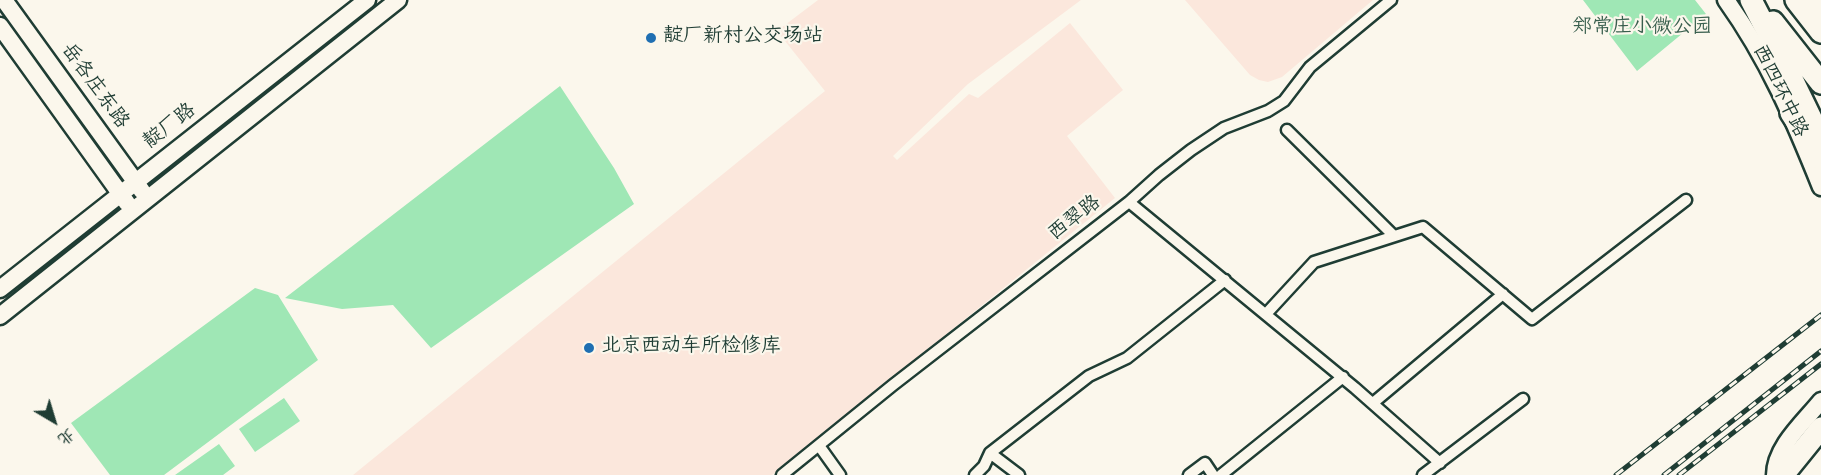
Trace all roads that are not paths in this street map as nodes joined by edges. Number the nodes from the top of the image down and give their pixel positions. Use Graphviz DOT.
graph roads {
  1 [pos="4,0"];
  2 [pos="367,0"];
  3 [pos="398,0"];
  4 [pos="1391,0"];
  5 [pos="1726,0"];
  6 [pos="1751,0"];
  7 [pos="1756,0"];
  8 [pos="1796,0"];
  9 [pos="1814,0"];
  10 [pos="1821,6"];
  11 [pos="0,26"];
  12 [pos="1821,31"];
  13 [pos="1821,83"];
  14 [pos="1791,113"];
  15 [pos="1287,130"];
  16 [pos="1821,139"];
  17 [pos="1821,159"];
  18 [pos="136,182"];
  19 [pos="1821,187"];
  20 [pos="120,194"];
  21 [pos="148,198"];
  22 [pos="1686,200"];
  23 [pos="1130,202"];
  24 [pos="133,211"];
  25 [pos="1394,236"];
  26 [pos="1225,280"];
  27 [pos="0,289"];
  28 [pos="1503,294"];
  29 [pos="1266,314"];
  30 [pos="0,316"];
  31 [pos="1343,377"];
  32 [pos="1523,399"];
  33 [pos="1821,401"];
  34 [pos="1373,404"];
  35 [pos="1821,428"];
  36 [pos="820,447"];
  37 [pos="990,453"];
  38 [pos="1440,463"];
  39 [pos="782,475"];
  40 [pos="840,475"];
  41 [pos="975,475"];
  42 [pos="1018,475"];
  43 [pos="1188,475"];
  44 [pos="1213,475"];
  45 [pos="1221,475"];
  46 [pos="1423,475"];
  47 [pos="1775,475"];
  48 [pos="1783,475"];
  1 -- 18 [label="main road, 岳各庄东路"];
  2 -- 18 [label="main road, 靛厂路"];
  3 -- 21 [label="main road"];
  4 -- 23 [label="street, 西翠路"];
  5 -- 14 [label="main road, 西四环中路"];
  6 -- 16 [label="highway"];
  7 -- 13 [label="highway, 西四环中路"];
  8 -- 12 [label="highway"];
  9 -- 10 [label="highway"];
  11 -- 20 [label="main road, 岳各庄东路"];
  14 -- 17 [label="highway"];
  14 -- 19 [label="main road, 西四环中路"];
  15 -- 25 [label="street"];
  18 -- 20 [label="main road, 靛厂路"];
  18 -- 21 [label="main road, 岳各庄东路"];
  20 -- 24 [label="main road, 岳各庄东路"];
  20 -- 27 [label="main road, 靛厂路"];
  21 -- 24 [label="main road"];
  22 -- 28 [label="street"];
  23 -- 26 [label="street"];
  23 -- 36 [label="street, 西翠路"];
  24 -- 30 [label="main road"];
  25 -- 28 [label="street"];
  25 -- 29 [label="street"];
  26 -- 29 [label="street"];
  26 -- 37 [label="street"];
  28 -- 34 [label="street"];
  29 -- 31 [label="street"];
  31 -- 34 [label="street"];
  31 -- 45 [label="street"];
  32 -- 38 [label="street"];
  33 -- 47 [label="main road"];
  34 -- 38 [label="street"];
  35 -- 48 [label="highway"];
  36 -- 39 [label="street, 西翠路"];
  36 -- 40 [label="street"];
  37 -- 41 [label="street"];
  37 -- 42 [label="street"];
  38 -- 46 [label="street"];
  43 -- 44 [label="street"];
}
